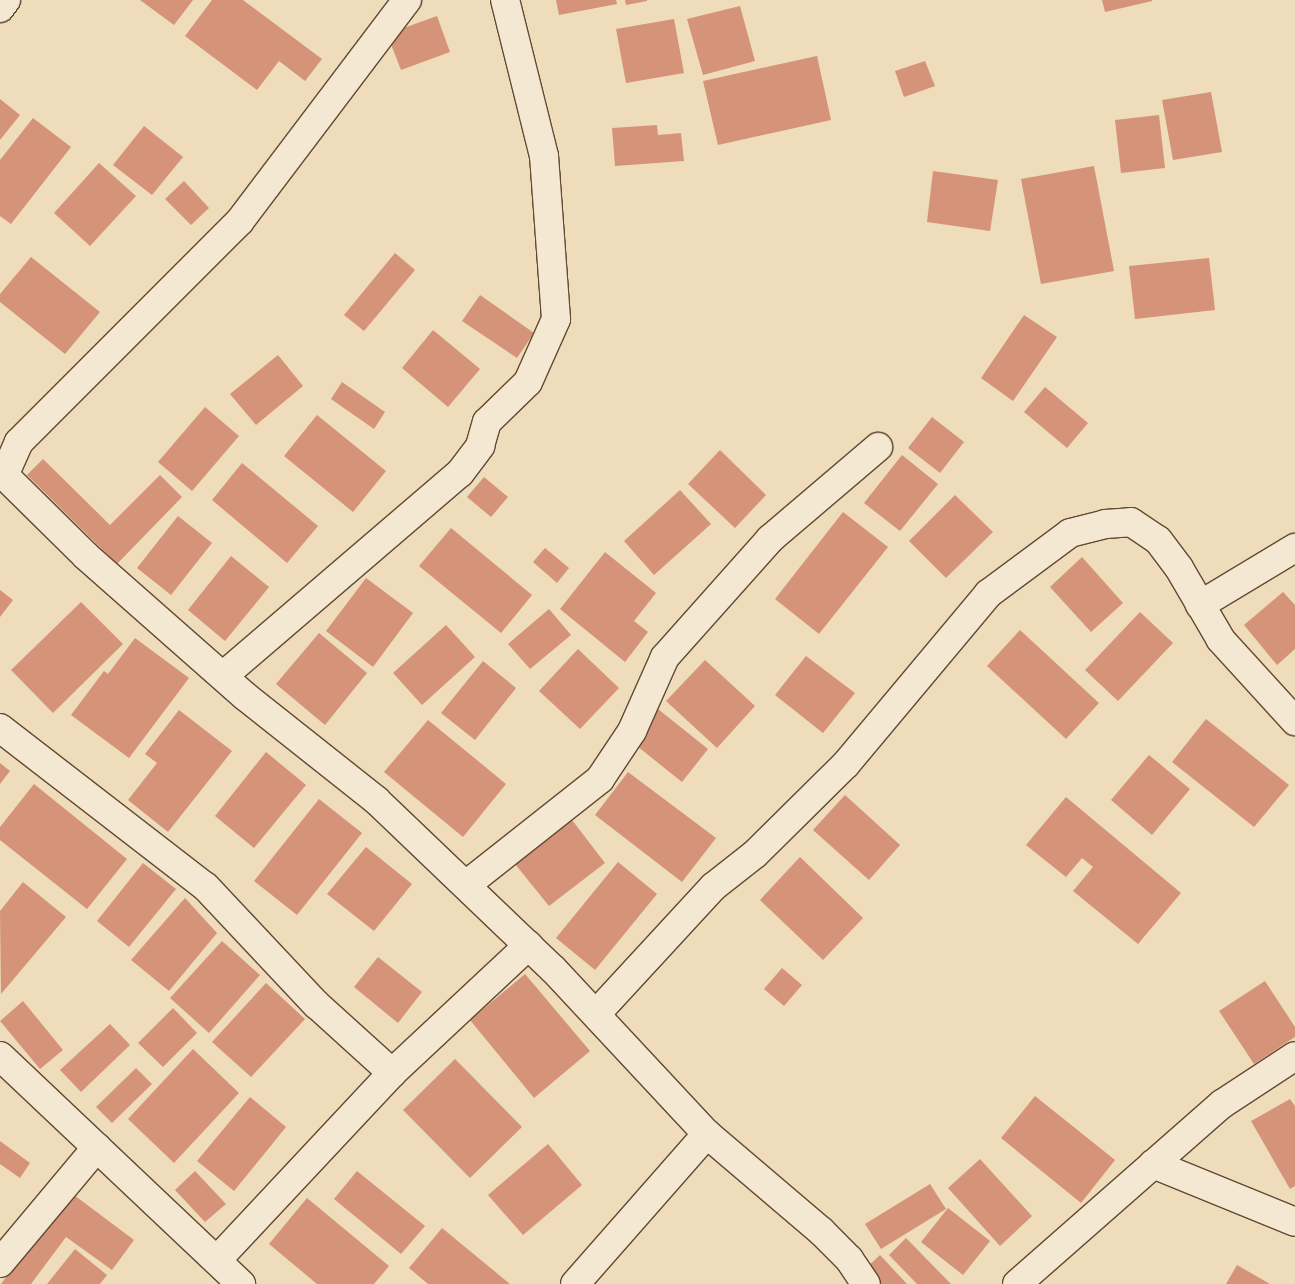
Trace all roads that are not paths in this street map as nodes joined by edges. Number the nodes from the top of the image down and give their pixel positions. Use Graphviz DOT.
graph roads {
  1 [pos="6,0"];
  2 [pos="407,0"];
  3 [pos="504,0"];
  4 [pos="0,8"];
  5 [pos="878,447"];
  6 [pos="1295,548"];
  7 [pos="1200,605"];
  8 [pos="223,676"];
  9 [pos="1295,721"];
  10 [pos="0,728"];
  11 [pos="466,885"];
  12 [pos="529,946"];
  13 [pos="596,1014"];
  14 [pos="0,1056"];
  15 [pos="1295,1056"];
  16 [pos="392,1073"];
  17 [pos="707,1134"];
  18 [pos="97,1147"];
  19 [pos="1154,1164"];
  20 [pos="1295,1222"];
  21 [pos="217,1260"];
  22 [pos="0,1263"];
  23 [pos="241,1284"];
  24 [pos="575,1284"];
  25 [pos="866,1284"];
  26 [pos="1016,1284"];
  1 -- 4 [label="street"];
  2 -- 8 [label="street"];
  3 -- 8 [label="street"];
  5 -- 11 [label="street"];
  6 -- 7 [label="street"];
  7 -- 9 [label="street"];
  7 -- 13 [label="street"];
  8 -- 11 [label="street"];
  10 -- 16 [label="street"];
  11 -- 12 [label="street"];
  12 -- 13 [label="street"];
  12 -- 16 [label="street"];
  13 -- 17 [label="street"];
  14 -- 18 [label="street"];
  15 -- 19 [label="street"];
  16 -- 21 [label="street"];
  17 -- 24 [label="street"];
  17 -- 25 [label="street"];
  18 -- 21 [label="street"];
  18 -- 22 [label="street"];
  19 -- 20 [label="street"];
  19 -- 26 [label="street"];
  21 -- 23 [label="street"];
}
